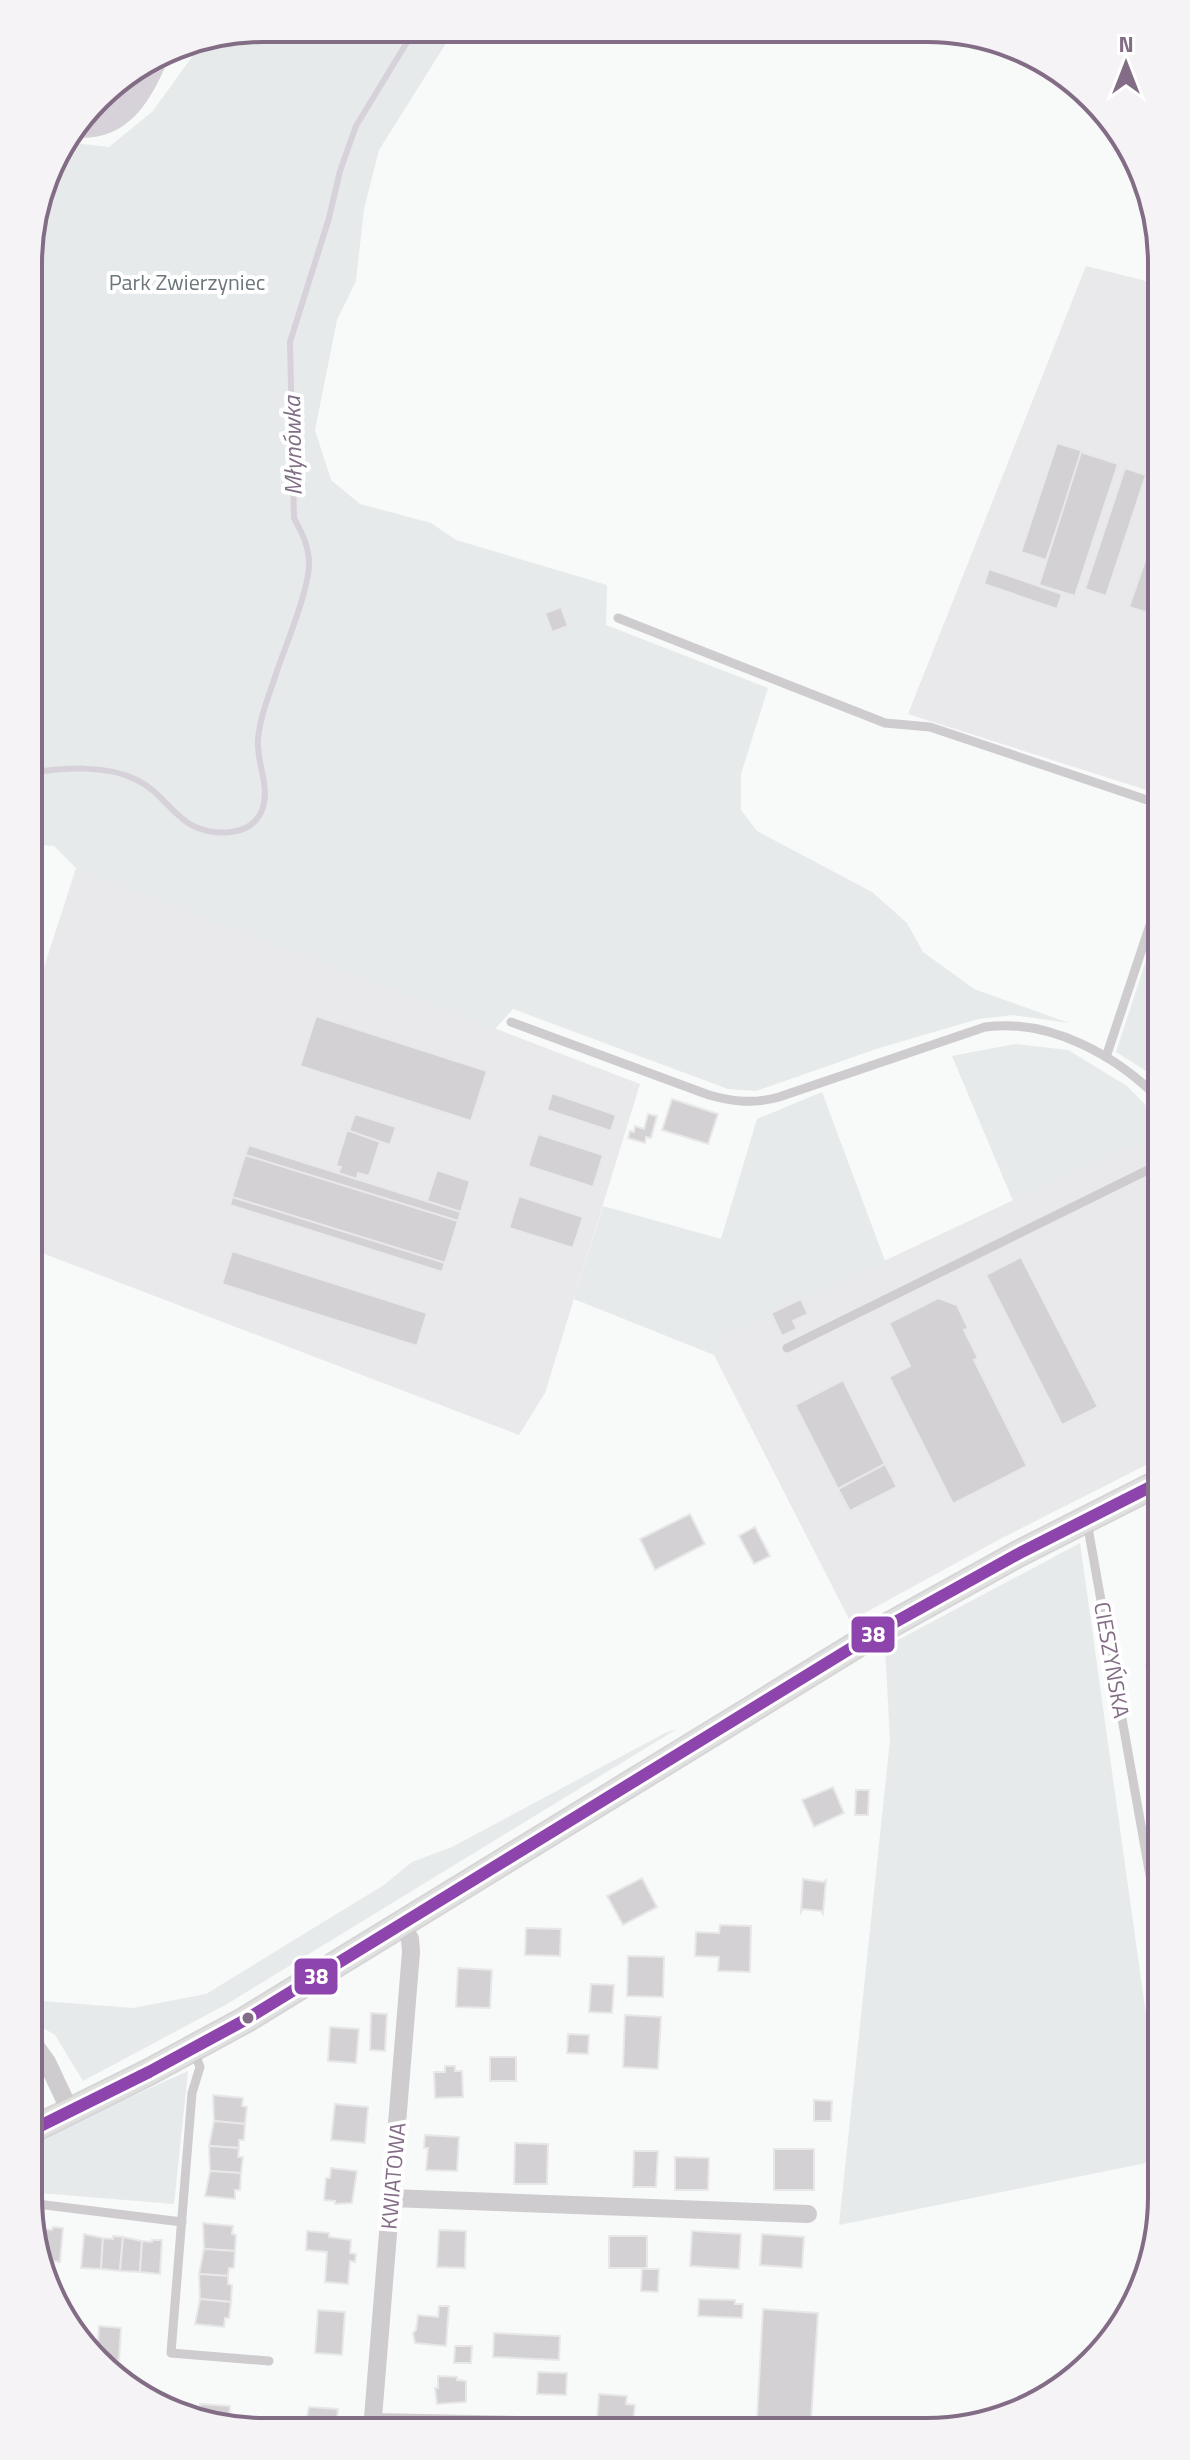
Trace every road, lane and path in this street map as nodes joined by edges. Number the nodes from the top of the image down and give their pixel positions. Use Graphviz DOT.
graph roads {
  1 [pos="618,618"];
  2 [pos="1148,800"];
  3 [pos="1148,931"];
  4 [pos="511,1022"];
  5 [pos="1106,1057"];
  6 [pos="1148,1087"];
  7 [pos="1148,1170"];
  8 [pos="787,1348"];
  9 [pos="1148,1488"];
  10 [pos="1086,1519"];
  11 [pos="1148,1863"];
  12 [pos="402,1925"];
  13 [pos="193,2049"];
  14 [pos="42,2055"];
  15 [pos="70,2111"];
  16 [pos="42,2125"];
  17 [pos="391,2198"];
  18 [pos="42,2205"];
  19 [pos="808,2214"];
  20 [pos="182,2222"];
  21 [pos="269,2361"];
  22 [pos="373,2418"];
  1 -- 2 [label="lane"];
  3 -- 5 [label="lane"];
  4 -- 5 [label="lane"];
  5 -- 6 [label="lane"];
  7 -- 8 [label="lane"];
  9 -- 10 [label="main road"];
  10 -- 11 [label="lane, CIESZYŃSKA"];
  10 -- 12 [label="main road"];
  12 -- 13 [label="main road"];
  12 -- 17 [label="street, KWIATOWA"];
  13 -- 15 [label="main road"];
  13 -- 20 [label="lane"];
  14 -- 15 [label="street"];
  15 -- 16 [label="main road"];
  17 -- 19 [label="street"];
  17 -- 22 [label="street, KWIATOWA"];
  18 -- 20 [label="lane"];
  20 -- 21 [label="lane"];
}
